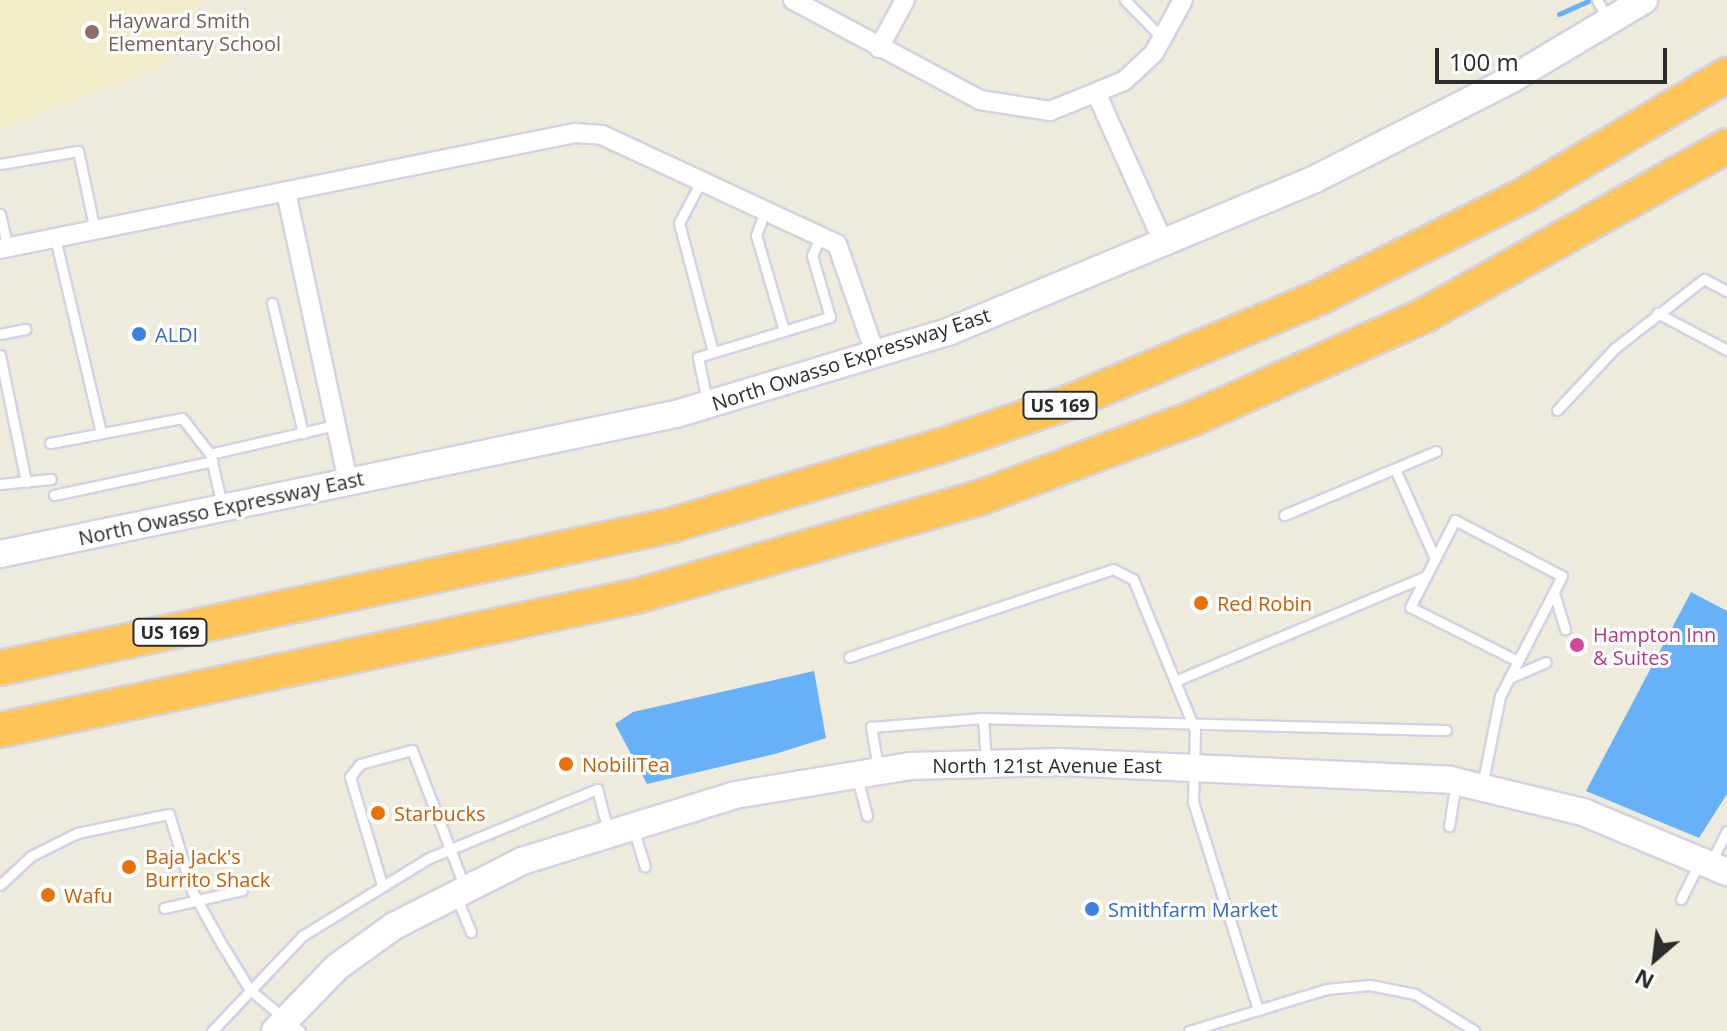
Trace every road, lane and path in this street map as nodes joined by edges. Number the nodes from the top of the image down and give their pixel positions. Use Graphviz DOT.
graph roads {
  1 [pos="793,0"];
  2 [pos="905,0"];
  3 [pos="1125,0"];
  4 [pos="1183,0"];
  5 [pos="1644,0"];
  6 [pos="1603,10"];
  7 [pos="1163,39"];
  8 [pos="879,48"];
  9 [pos="1727,75"];
  10 [pos="1098,97"];
  11 [pos="1727,146"];
  12 [pos="0,164"];
  13 [pos="702,178"];
  14 [pos="286,192"];
  15 [pos="767,205"];
  16 [pos="0,214"];
  17 [pos="95,230"];
  18 [pos="822,233"];
  19 [pos="55,238"];
  20 [pos="1165,246"];
  21 [pos="4,248"];
  22 [pos="1727,291"];
  23 [pos="272,303"];
  24 [pos="1657,313"];
  25 [pos="26,329"];
  26 [pos="784,331"];
  27 [pos="0,334"];
  28 [pos="1727,350"];
  29 [pos="713,352"];
  30 [pos="875,353"];
  31 [pos="0,355"];
  32 [pos="708,404"];
  33 [pos="1557,410"];
  34 [pos="336,425"];
  35 [pos="101,433"];
  36 [pos="303,433"];
  37 [pos="50,443"];
  38 [pos="1436,451"];
  39 [pos="211,458"];
  40 [pos="1395,469"];
  41 [pos="51,479"];
  42 [pos="348,481"];
  43 [pos="26,482"];
  44 [pos="0,484"];
  45 [pos="54,495"];
  46 [pos="223,509"];
  47 [pos="1284,515"];
  48 [pos="0,554"];
  49 [pos="1435,559"];
  50 [pos="1426,576"];
  51 [pos="1554,593"];
  52 [pos="1565,629"];
  53 [pos="849,657"];
  54 [pos="1518,661"];
  55 [pos="1546,662"];
  56 [pos="0,668"];
  57 [pos="1509,678"];
  58 [pos="1175,681"];
  59 [pos="983,718"];
  60 [pos="1190,720"];
  61 [pos="0,730"];
  62 [pos="1446,730"];
  63 [pos="986,762"];
  64 [pos="1192,766"];
  65 [pos="868,772"];
  66 [pos="1469,783"];
  67 [pos="867,816"];
  68 [pos="1449,826"];
  69 [pos="620,827"];
  70 [pos="1727,831"];
  71 [pos="448,849"];
  72 [pos="645,866"];
  73 [pos="1712,866"];
  74 [pos="0,885"];
  75 [pos="382,885"];
  76 [pos="242,890"];
  77 [pos="460,891"];
  78 [pos="1681,899"];
  79 [pos="197,902"];
  80 [pos="164,908"];
  81 [pos="471,932"];
  82 [pos="250,990"];
  83 [pos="1258,1010"];
  84 [pos="287,1028"];
  85 [pos="212,1031"];
  86 [pos="1189,1031"];
  87 [pos="1475,1031"];
  1 -- 8 [label="street"];
  2 -- 8 [label="street"];
  3 -- 7 [label="lane"];
  4 -- 7 [label="street"];
  5 -- 6 [label="street, North Owasso Expressway East"];
  6 -- 20 [label="street, North Owasso Expressway East"];
  7 -- 10 [label="street"];
  8 -- 10 [label="street"];
  9 -- 56 [label="highway, US 169"];
  10 -- 20 [label="street"];
  11 -- 61 [label="highway"];
  12 -- 17 [label="lane"];
  13 -- 14 [label="street"];
  13 -- 15 [label="street"];
  13 -- 29 [label="lane"];
  14 -- 17 [label="street"];
  14 -- 34 [label="street"];
  15 -- 18 [label="street"];
  15 -- 26 [label="lane"];
  16 -- 21 [label="lane"];
  17 -- 19 [label="street"];
  18 -- 26 [label="lane"];
  18 -- 30 [label="street"];
  19 -- 21 [label="street"];
  19 -- 35 [label="lane"];
  20 -- 30 [label="street, North Owasso Expressway East"];
  22 -- 24 [label="lane"];
  23 -- 36 [label="lane"];
  24 -- 28 [label="lane"];
  24 -- 33 [label="lane"];
  25 -- 27 [label="lane"];
  26 -- 29 [label="lane"];
  29 -- 32 [label="lane"];
  30 -- 32 [label="street, North Owasso Expressway East"];
  31 -- 43 [label="lane"];
  32 -- 42 [label="street, North Owasso Expressway East"];
  34 -- 36 [label="lane"];
  34 -- 42 [label="street"];
  35 -- 37 [label="lane"];
  35 -- 39 [label="lane"];
  36 -- 39 [label="lane"];
  38 -- 40 [label="lane"];
  39 -- 45 [label="lane"];
  39 -- 46 [label="lane"];
  40 -- 47 [label="lane"];
  40 -- 49 [label="lane"];
  41 -- 43 [label="lane"];
  42 -- 46 [label="street, North Owasso Expressway East"];
  43 -- 44 [label="lane"];
  46 -- 48 [label="street, North Owasso Expressway East"];
  49 -- 50 [label="lane"];
  49 -- 51 [label="lane"];
  50 -- 54 [label="lane"];
  50 -- 58 [label="lane"];
  51 -- 52 [label="lane"];
  51 -- 54 [label="lane"];
  53 -- 58 [label="lane"];
  54 -- 57 [label="lane"];
  55 -- 57 [label="lane"];
  57 -- 66 [label="lane"];
  58 -- 60 [label="lane"];
  59 -- 60 [label="lane"];
  59 -- 63 [label="lane"];
  59 -- 65 [label="lane"];
  60 -- 62 [label="lane"];
  60 -- 64 [label="lane"];
  63 -- 64 [label="street, North 121st Avenue East"];
  63 -- 65 [label="street, North 121st Avenue East"];
  64 -- 66 [label="street, North 121st Avenue East"];
  64 -- 83 [label="lane"];
  65 -- 67 [label="lane"];
  65 -- 69 [label="street, North 121st Avenue East"];
  66 -- 68 [label="lane"];
  66 -- 73 [label="street, North 121st Avenue East"];
  69 -- 71 [label="lane"];
  69 -- 72 [label="lane"];
  69 -- 77 [label="street, North 121st Avenue East"];
  70 -- 73 [label="lane"];
  71 -- 75 [label="lane"];
  71 -- 75 [label="lane"];
  71 -- 77 [label="lane"];
  73 -- 78 [label="lane"];
  74 -- 79 [label="lane"];
  75 -- 82 [label="lane"];
  76 -- 79 [label="lane"];
  77 -- 81 [label="lane"];
  77 -- 84 [label="street, North 121st Avenue East"];
  79 -- 80 [label="lane"];
  79 -- 82 [label="lane"];
  82 -- 84 [label="lane"];
  82 -- 85 [label="lane"];
  83 -- 86 [label="lane"];
  83 -- 87 [label="lane"];
}
